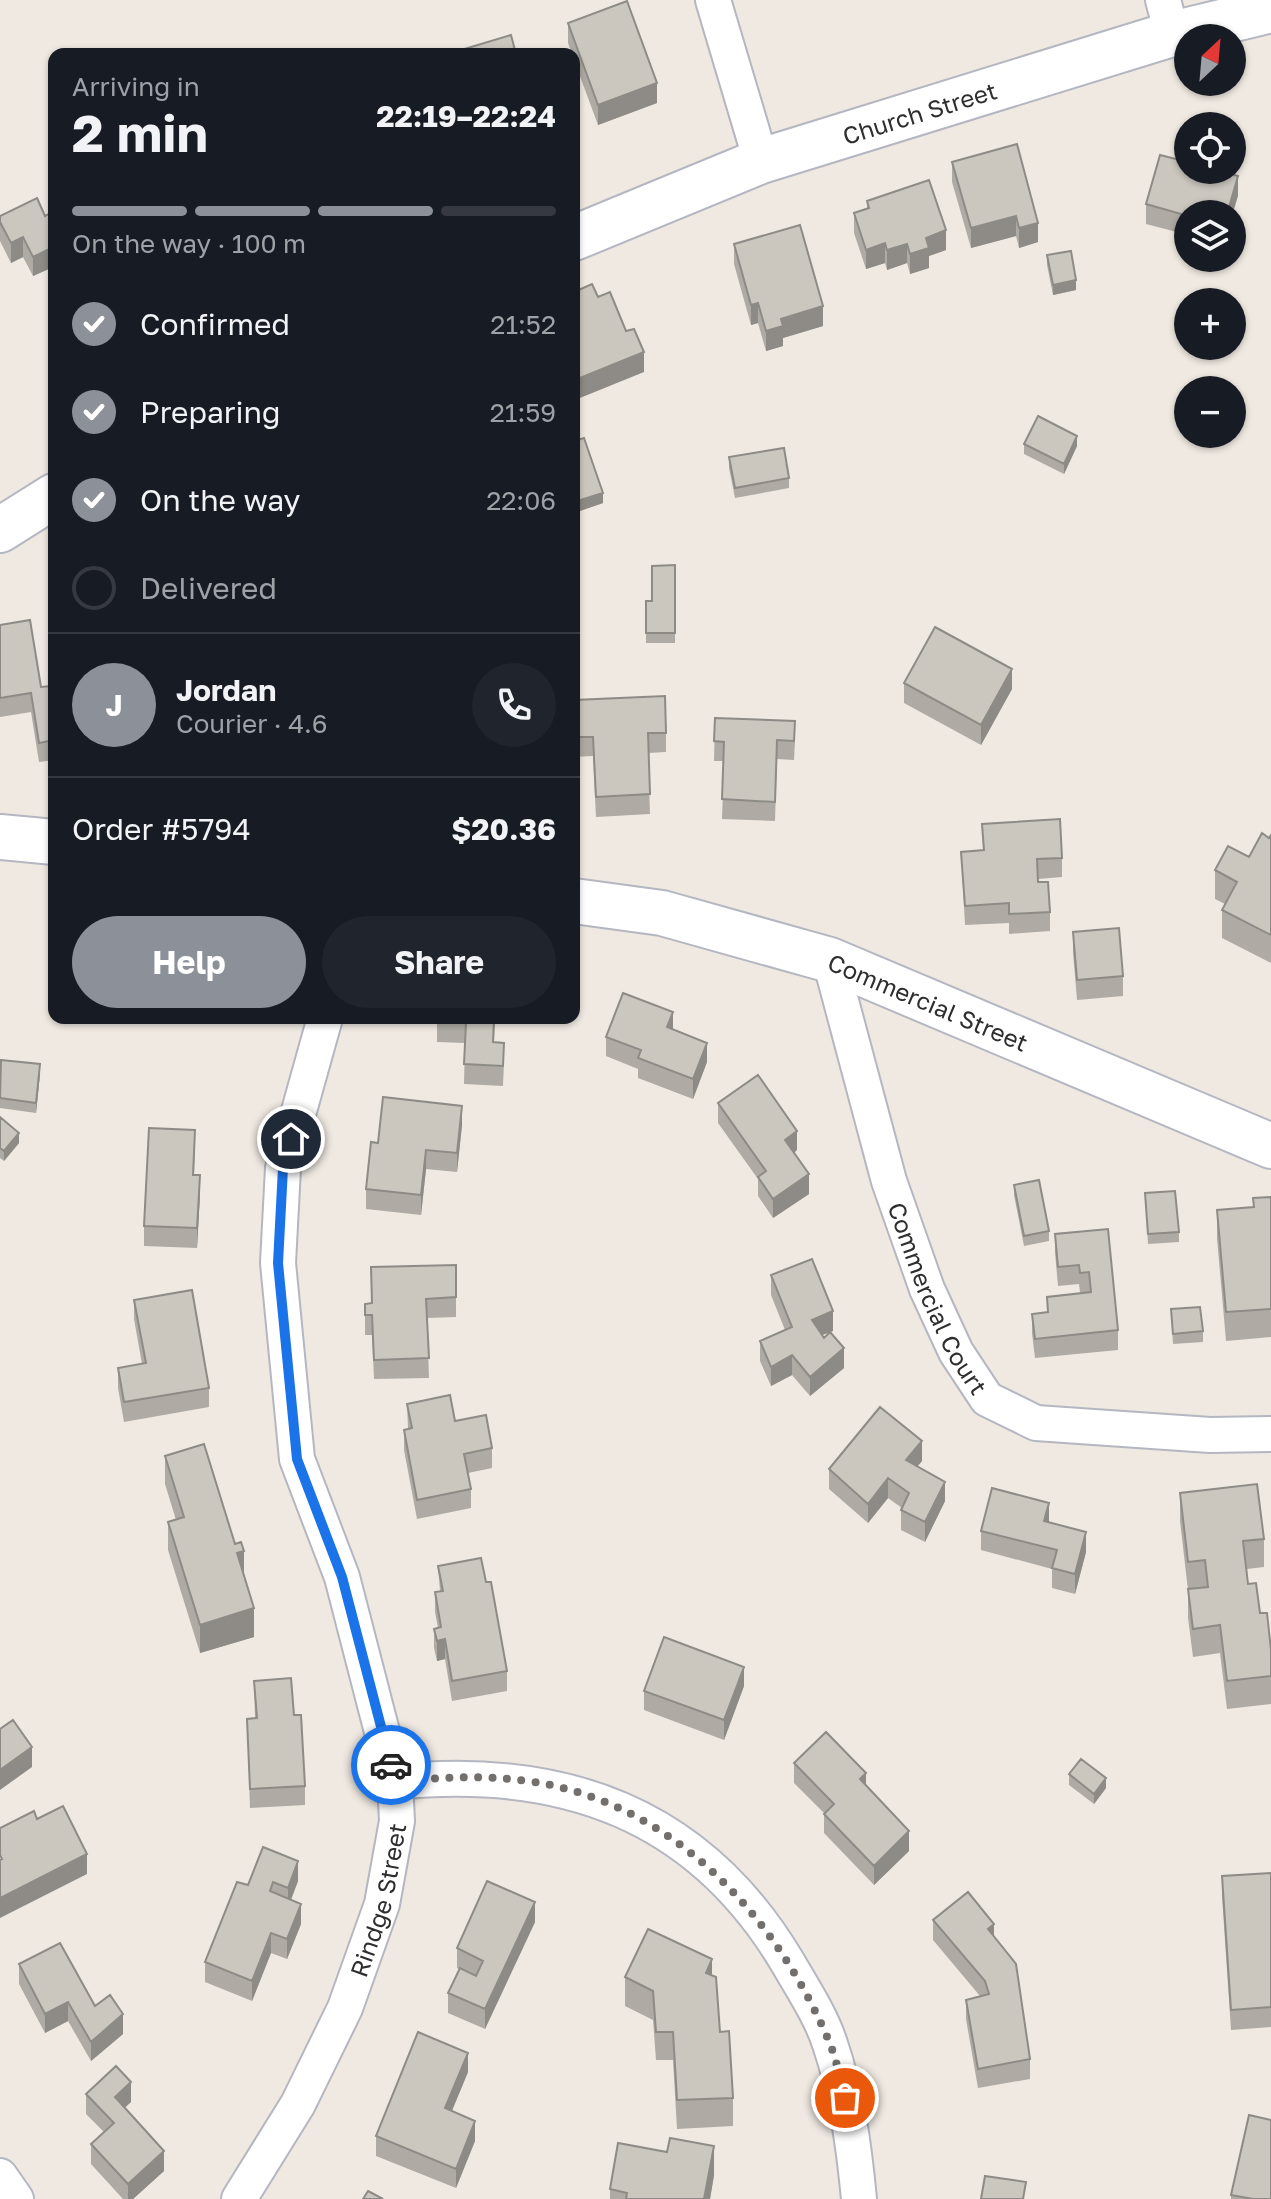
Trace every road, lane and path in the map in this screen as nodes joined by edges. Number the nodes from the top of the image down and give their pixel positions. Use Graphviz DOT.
graph roads {
  1 [pos="713,0"];
  2 [pos="1271,10"];
  3 [pos="1168,17"];
  4 [pos="761,161"];
  5 [pos="580,236"];
  6 [pos="48,500"];
  7 [pos="0,530"];
  8 [pos="0,837"];
  9 [pos="48,841"];
  10 [pos="580,902"];
  11 [pos="830,960"];
  12 [pos="323,1024"];
  13 [pos="1271,1146"];
  14 [pos="1271,1434"];
  15 [pos="395,1782"];
  16 [pos="0,2176"];
  17 [pos="16,2199"];
  18 [pos="239,2199"];
  19 [pos="859,2199"];
  1 -- 4 [label="street"];
  2 -- 3 [label="street, Church Street"];
  3 -- 4 [label="street, Church Street"];
  4 -- 5 [label="street, Church Street"];
  6 -- 7 [label="street"];
  8 -- 9 [label="street"];
  10 -- 11 [label="street, Commercial Street"];
  11 -- 13 [label="street, Commercial Street"];
  11 -- 14 [label="street, Commercial Court"];
  12 -- 15 [label="street, Rindge Street"];
  15 -- 18 [label="street, Rindge Street"];
  15 -- 19 [label="street"];
  16 -- 17 [label="street"];
}
